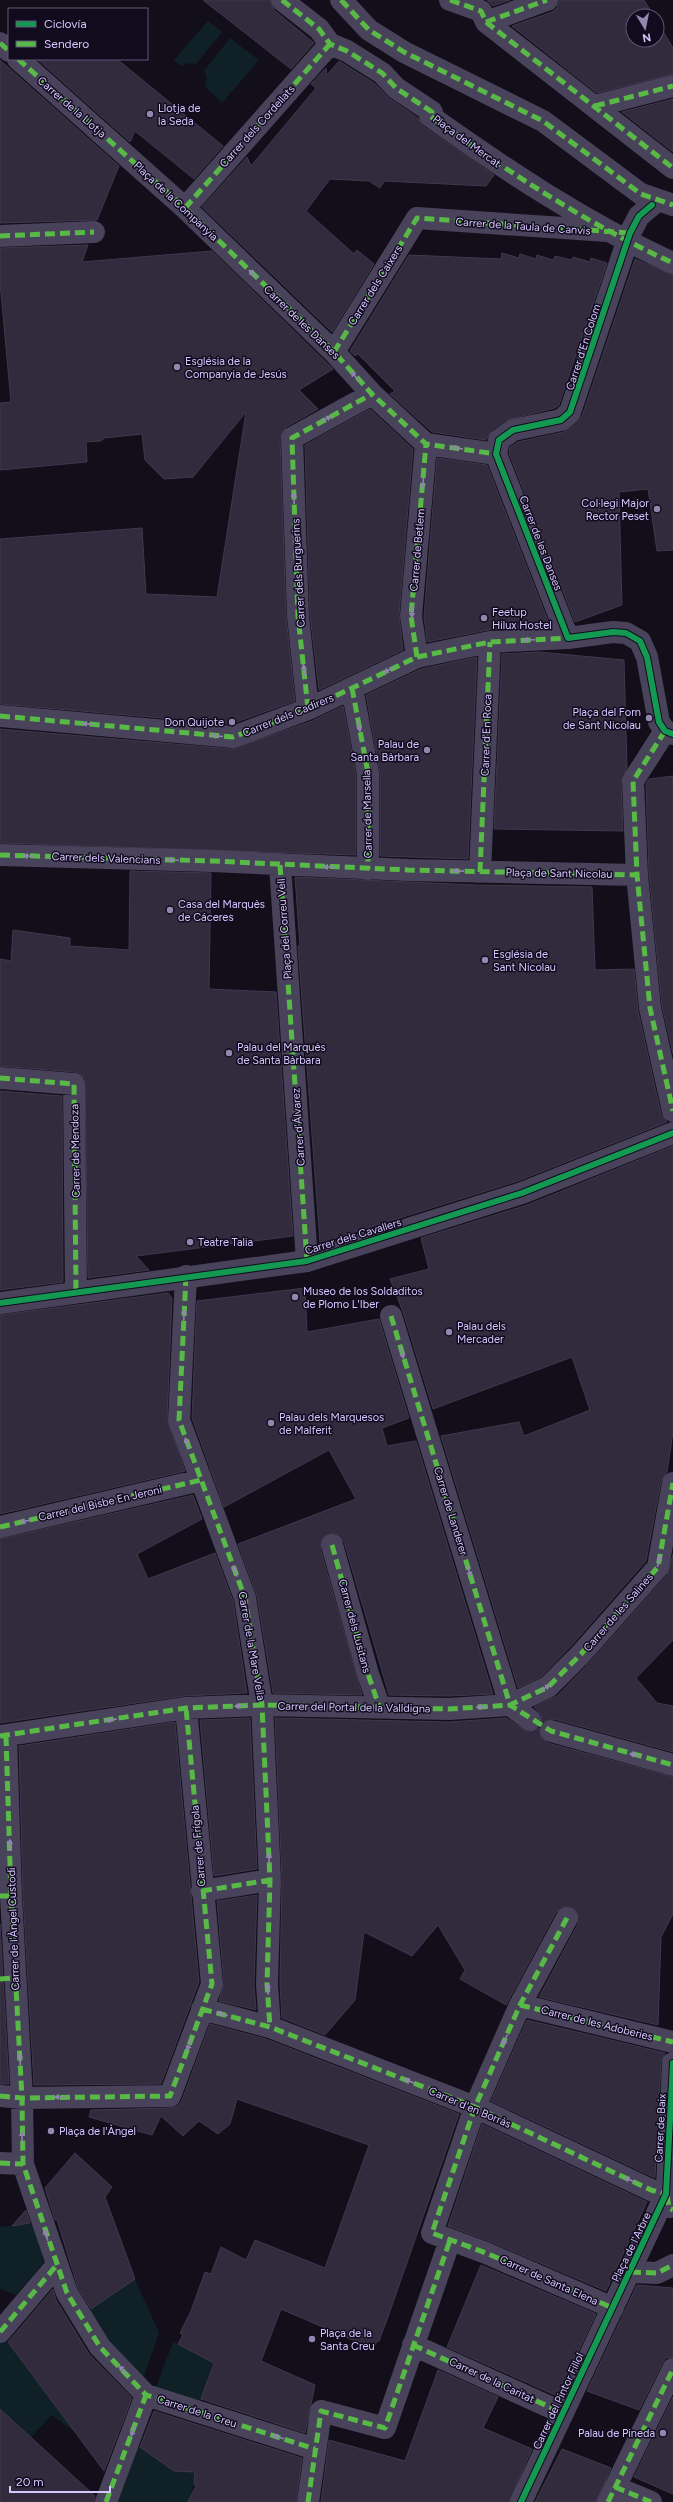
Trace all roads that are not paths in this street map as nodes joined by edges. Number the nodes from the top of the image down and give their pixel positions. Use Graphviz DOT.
graph roads {
  1 [pos="282,0"];
  2 [pos="341,0"];
  3 [pos="450,0"];
  4 [pos="547,0"];
  5 [pos="486,22"];
  6 [pos="0,43"];
  7 [pos="330,44"];
  8 [pos="8,50"];
  9 [pos="19,60"];
  10 [pos="673,86"];
  11 [pos="595,106"];
  12 [pos="126,154"];
  13 [pos="673,168"];
  14 [pos="665,204"];
  15 [pos="185,208"];
  16 [pos="417,218"];
  17 [pos="94,232"];
  18 [pos="623,235"];
  19 [pos="0,236"];
  20 [pos="226,248"];
  21 [pos="673,263"];
  22 [pos="334,352"];
  23 [pos="372,394"];
  24 [pos="426,444"];
  25 [pos="496,454"];
  26 [pos="568,638"];
  27 [pos="490,642"];
  28 [pos="417,657"];
  29 [pos="352,688"];
  30 [pos="308,709"];
  31 [pos="0,716"];
  32 [pos="669,733"];
  33 [pos="0,855"];
  34 [pos="212,861"];
  35 [pos="280,865"];
  36 [pos="368,869"];
  37 [pos="480,872"];
  38 [pos="637,876"];
  39 [pos="288,992"];
  40 [pos="0,1078"];
  41 [pos="673,1111"];
  42 [pos="673,1134"];
  43 [pos="307,1261"];
  44 [pos="186,1276"];
  45 [pos="76,1292"];
  46 [pos="0,1303"];
  47 [pos="391,1316"];
  48 [pos="201,1480"];
  49 [pos="673,1483"];
  50 [pos="0,1527"];
  51 [pos="332,1545"];
  52 [pos="262,1705"];
  53 [pos="510,1705"];
  54 [pos="379,1706"];
  55 [pos="186,1708"];
  56 [pos="530,1720"];
  57 [pos="551,1731"];
  58 [pos="3,1736"];
  59 [pos="673,1765"];
  60 [pos="270,1880"];
  61 [pos="202,1891"];
  62 [pos="6,1896"];
  63 [pos="566,1918"];
  64 [pos="7,1979"];
  65 [pos="520,2005"];
  66 [pos="202,2008"];
  67 [pos="270,2028"];
  68 [pos="673,2042"];
  69 [pos="673,2063"];
  70 [pos="0,2096"];
  71 [pos="22,2098"];
  72 [pos="475,2107"];
  73 [pos="0,2162"];
  74 [pos="23,2164"];
  75 [pos="670,2202"];
  76 [pos="441,2237"];
  77 [pos="673,2265"];
  78 [pos="56,2266"];
  79 [pos="631,2272"];
  80 [pos="613,2308"];
  81 [pos="0,2332"];
  82 [pos="413,2345"];
  83 [pos="673,2369"];
  84 [pos="146,2395"];
  85 [pos="563,2413"];
  86 [pos="316,2443"];
  87 [pos="615,2487"];
  88 [pos="106,2502"];
  89 [pos="308,2502"];
  90 [pos="521,2502"];
  91 [pos="651,2502"];
  1 -- 7 [label="street, Plaça del Mercat"];
  2 -- 14 [label="street"];
  3 -- 5 [label="street"];
  4 -- 5 [label="street"];
  5 -- 11 [label="street"];
  6 -- 8 [label="street"];
  7 -- 15 [label="street, Carrer dels Cordellats"];
  7 -- 18 [label="street, Plaça del Mercat"];
  9 -- 12 [label="street, Carrer de la Llotja"];
  10 -- 11 [label="street"];
  11 -- 13 [label="street"];
  12 -- 15 [label="street, Plaça de la Companyia"];
  14 -- 18 [label="street, Carrer d'En Colom"];
  15 -- 20 [label="street, Plaça de la Companyia"];
  16 -- 18 [label="street, Carrer de la Taula de Canvis"];
  16 -- 22 [label="street, Carrer dels Caixers"];
  17 -- 19 [label="street"];
  18 -- 21 [label="street, Plaça del Mercat"];
  18 -- 25 [label="street, Carrer d'En Colom"];
  22 -- 20 [label="street, Carrer de les Danses, one-way"];
  23 -- 22 [label="street, Carrer de les Danses, one-way"];
  23 -- 24 [label="street, Carrer de les Danses"];
  30 -- 23 [label="street, Carrer dels Burguerins, one-way"];
  25 -- 24 [label="street, one-way"];
  24 -- 28 [label="street, Carrer de Betlem, one-way"];
  25 -- 26 [label="street, Carrer de les Danses"];
  26 -- 27 [label="street, Carrer dels Cadirers, one-way"];
  26 -- 32 [label="street"];
  27 -- 28 [label="street, Carrer dels Cadirers"];
  27 -- 37 [label="street, Carrer d'En Roca"];
  28 -- 29 [label="street, Carrer dels Cadirers, one-way"];
  29 -- 30 [label="street, Carrer dels Cadirers"];
  29 -- 36 [label="street, Carrer de Marsella, one-way"];
  30 -- 31 [label="street, Carrer dels Cadirers, one-way"];
  32 -- 38 [label="street"];
  34 -- 33 [label="street, Carrer dels Valencians, one-way"];
  34 -- 35 [label="street, Plaça del Correu Vell"];
  36 -- 35 [label="street, Plaça del Correu Vell, one-way"];
  35 -- 39 [label="street, Plaça del Correu Vell"];
  37 -- 36 [label="street, Plaça de Sant Nicolau, one-way"];
  37 -- 38 [label="street, Plaça de Sant Nicolau"];
  38 -- 41 [label="street"];
  39 -- 43 [label="street, Carrer d'Álvarez"];
  40 -- 45 [label="street, Carrer de Mendoza"];
  42 -- 43 [label="street, Carrer dels Cavallers"];
  43 -- 44 [label="street, Carrer dels Cavallers"];
  44 -- 45 [label="street, Carrer dels Cavallers"];
  48 -- 44 [label="street, Carrer de la Mare Vella, one-way"];
  45 -- 46 [label="street, Carrer dels Cavallers"];
  47 -- 53 [label="street, Carrer de Landerer, one-way"];
  48 -- 50 [label="street, Carrer del Bisbe En Jeroni, one-way"];
  52 -- 48 [label="street, Carrer de la Mare Vella, one-way"];
  53 -- 49 [label="street, Carrer de les Salines, one-way"];
  51 -- 54 [label="street, Carrer dels Lusitans"];
  52 -- 54 [label="street, Carrer del Portal de la Valldigna"];
  52 -- 55 [label="street, Carrer del Portal de la Valldigna, one-way"];
  60 -- 52 [label="street, Carrer de la Mare Vella, one-way"];
  53 -- 54 [label="street, Carrer del Portal de la Valldigna, one-way"];
  53 -- 56 [label="street"];
  55 -- 58 [label="street, Carrer del Portal de la Valldigna, one-way"];
  55 -- 61 [label="street, Carrer de Frígola"];
  59 -- 57 [label="street, one-way"];
  62 -- 58 [label="street, Carrer de l'Àngel Custodi, one-way"];
  60 -- 61 [label="street"];
  67 -- 60 [label="street, Carrer de la Mare Vella, one-way"];
  61 -- 66 [label="street, Carrer de Frígola"];
  62 -- 64 [label="street, Carrer de l'Àngel Custodi"];
  63 -- 65 [label="street"];
  71 -- 64 [label="street, Carrer de l'Àngel Custodi, one-way"];
  65 -- 68 [label="street, Carrer de les Adoberies"];
  65 -- 72 [label="street, one-way"];
  67 -- 66 [label="street, Carrer d'en Borràs, one-way"];
  66 -- 71 [label="street, one-way"];
  72 -- 67 [label="street, Carrer d'en Borràs, one-way"];
  69 -- 75 [label="street, Carrer de Baix"];
  70 -- 71 [label="street"];
  74 -- 71 [label="street, one-way"];
  75 -- 72 [label="street, Carrer d'en Borràs, one-way"];
  72 -- 76 [label="street"];
  73 -- 74 [label="street"];
  78 -- 74 [label="street, Carrer de la Creu, one-way"];
  75 -- 79 [label="street, Plaça de l'Arbre"];
  76 -- 80 [label="street, Carrer de Santa Elena"];
  76 -- 82 [label="street"];
  77 -- 79 [label="street, Plaça de l'Arbre"];
  78 -- 81 [label="street"];
  84 -- 78 [label="street, Carrer de la Creu, one-way"];
  79 -- 80 [label="street, Plaça de l'Arbre"];
  80 -- 85 [label="street, Carrer del Pintor Fillol"];
  82 -- 85 [label="street, Carrer de la Caritat"];
  82 -- 86 [label="street"];
  83 -- 87 [label="street"];
  86 -- 84 [label="street, Carrer de la Creu, one-way"];
  84 -- 88 [label="street, one-way"];
  85 -- 90 [label="street, Carrer del Pintor Fillol"];
  86 -- 89 [label="street"];
  87 -- 91 [label="street"];
}
